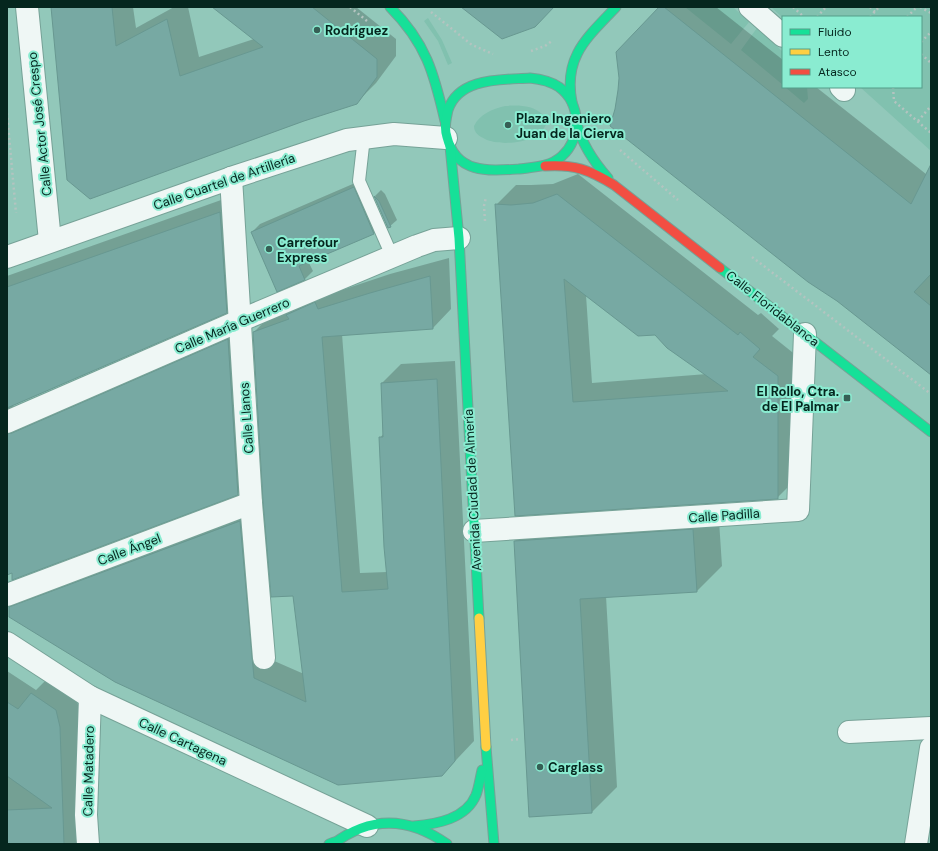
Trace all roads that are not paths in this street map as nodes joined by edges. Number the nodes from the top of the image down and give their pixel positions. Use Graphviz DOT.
graph roads {
  1 [pos="27,7"];
  2 [pos="390,7"];
  3 [pos="616,7"];
  4 [pos="750,7"];
  5 [pos="782,35"];
  6 [pos="572,102"];
  7 [pos="577,124"];
  8 [pos="447,135"];
  9 [pos="364,137"];
  10 [pos="544,166"];
  11 [pos="484,170"];
  12 [pos="474,177"];
  13 [pos="231,178"];
  14 [pos="614,185"];
  15 [pos="465,196"];
  16 [pos="459,238"];
  17 [pos="50,241"];
  18 [pos="392,256"];
  19 [pos="7,257"];
  20 [pos="239,321"];
  21 [pos="805,334"];
  22 [pos="7,422"];
  23 [pos="931,432"];
  24 [pos="251,503"];
  25 [pos="474,531"];
  26 [pos="7,595"];
  27 [pos="7,643"];
  28 [pos="264,658"];
  29 [pos="90,697"];
  30 [pos="931,728"];
  31 [pos="849,732"];
  32 [pos="485,741"];
  33 [pos="931,748"];
  34 [pos="367,826"];
  35 [pos="414,826"];
  36 [pos="332,843"];
  37 [pos="88,844"];
  38 [pos="447,844"];
  39 [pos="494,844"];
  40 [pos="916,844"];
  1 -- 17 [label="street, Calle Actor José Crespo"];
  2 -- 8 [label="main road"];
  3 -- 6 [label="main road"];
  4 -- 5 [label="street"];
  6 -- 7 [label="main road"];
  6 -- 8 [label="main road"];
  7 -- 10 [label="main road"];
  7 -- 14 [label="main road, Calle Floridablanca"];
  8 -- 9 [label="street, Calle Cuartel de Artillería"];
  8 -- 11 [label="main road"];
  8 -- 16 [label="main road, Avenida Ciudad de Almería"];
  9 -- 13 [label="street, Calle Cuartel de Artillería"];
  9 -- 18 [label="lane"];
  10 -- 11 [label="main road"];
  10 -- 14 [label="main road, Calle Floridablanca"];
  11 -- 12 [label="main road"];
  13 -- 17 [label="street, Calle Cuartel de Artillería"];
  13 -- 20 [label="street, Calle Llanos"];
  14 -- 21 [label="main road, Calle Floridablanca"];
  15 -- 16 [label="main road, Avenida Ciudad de Almería"];
  16 -- 18 [label="street, Calle María Guerrero"];
  16 -- 25 [label="main road, Avenida Ciudad de Almería"];
  17 -- 19 [label="street, Calle Cuartel de Artillería"];
  18 -- 20 [label="street, Calle María Guerrero"];
  20 -- 22 [label="street, Calle María Guerrero"];
  20 -- 24 [label="street, Calle Llanos"];
  21 -- 23 [label="main road, Calle Floridablanca"];
  21 -- 25 [label="street, Calle Padilla"];
  24 -- 26 [label="street, Calle Ángel"];
  24 -- 28 [label="street, Calle Llanos"];
  25 -- 32 [label="main road, Avenida Ciudad de Almería"];
  27 -- 29 [label="street, Calle Cartagena"];
  29 -- 34 [label="street, Calle Cartagena"];
  29 -- 37 [label="street, Calle Matadero"];
  30 -- 31 [label="street"];
  32 -- 35 [label="main road, Avenida Ciudad de Almería"];
  32 -- 39 [label="main road, Avenida Ciudad de Almería"];
  33 -- 40 [label="street"];
  34 -- 35 [label="main road, Avenida Ciudad de Almería"];
  34 -- 36 [label="main road, Avenida Ciudad de Almería"];
  35 -- 38 [label="main road"];
}
